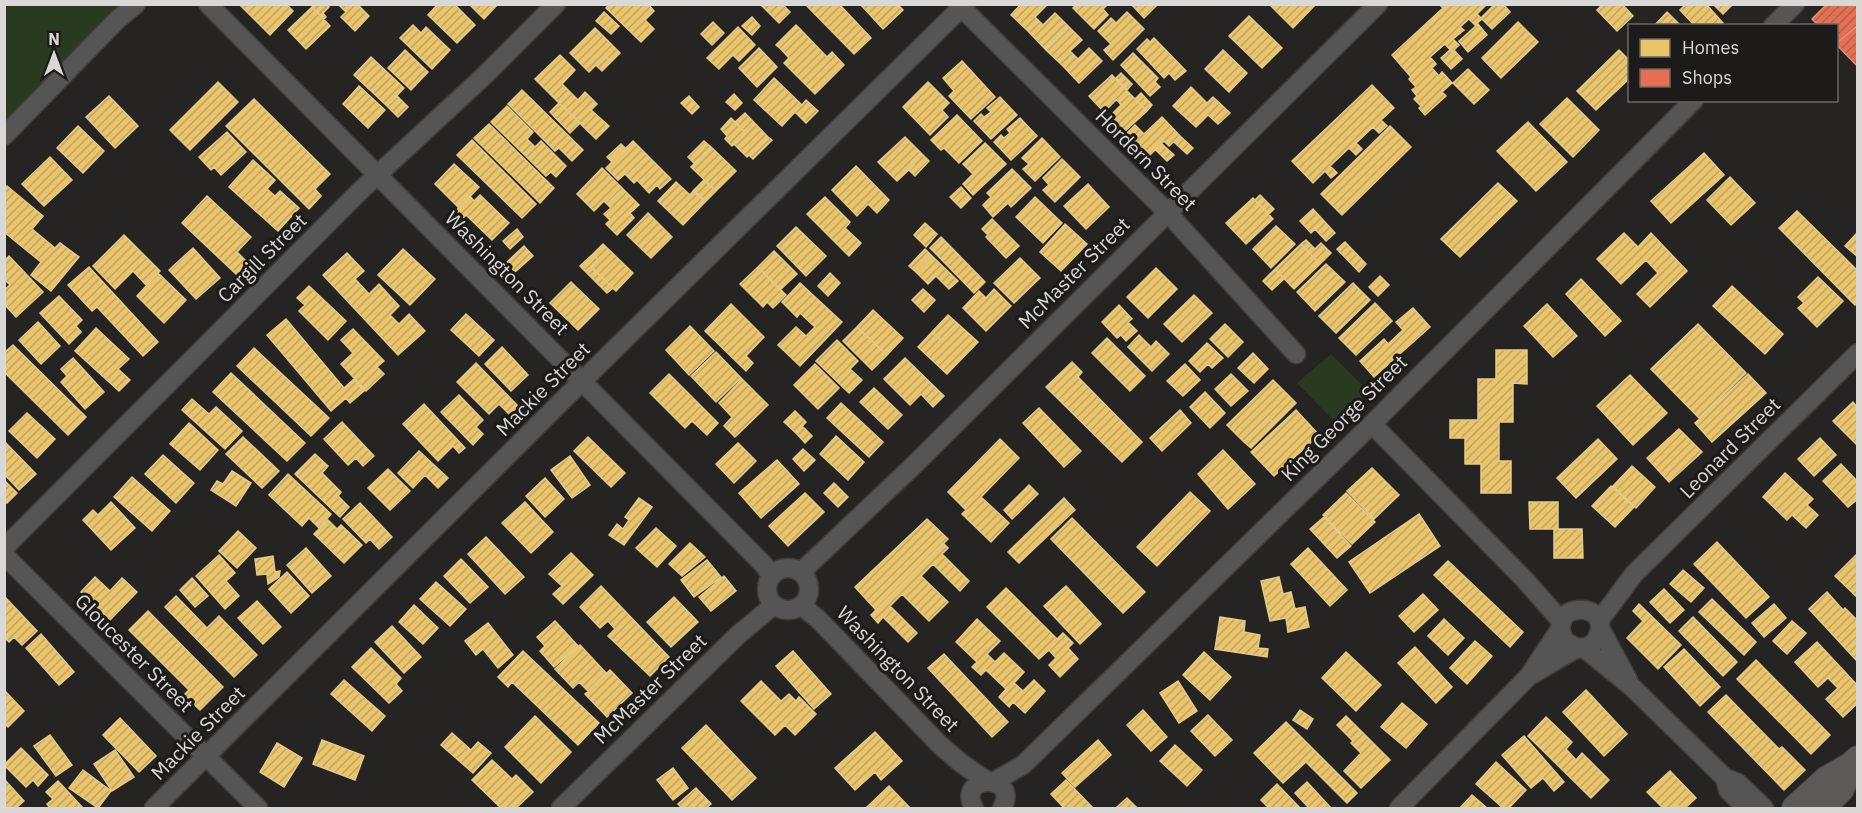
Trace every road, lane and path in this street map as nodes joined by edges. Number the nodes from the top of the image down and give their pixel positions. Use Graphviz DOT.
graph roads {
  1 [pos="127,4"];
  2 [pos="136,4"];
  3 [pos="208,4"];
  4 [pos="556,4"];
  5 [pos="1378,4"];
  6 [pos="1795,4"];
  7 [pos="962,6"];
  8 [pos="117,20"];
  9 [pos="1775,24"];
  10 [pos="1692,102"];
  11 [pos="4,136"];
  12 [pos="377,175"];
  13 [pos="1167,212"];
  14 [pos="1857,353"];
  15 [pos="1296,354"];
  16 [pos="582,381"];
  17 [pos="1372,424"];
  18 [pos="4,548"];
  19 [pos="4,555"];
  20 [pos="801,572"];
  21 [pos="1634,574"];
  22 [pos="772,576"];
  23 [pos="1526,580"];
  24 [pos="774,605"];
  25 [pos="802,606"];
  26 [pos="1580,609"];
  27 [pos="1561,625"];
  28 [pos="1599,625"];
  29 [pos="1580,648"];
  30 [pos="1529,676"];
  31 [pos="1632,687"];
  32 [pos="207,757"];
  33 [pos="961,763"];
  34 [pos="1854,763"];
  35 [pos="1023,765"];
  36 [pos="1725,777"];
  37 [pos="990,781"];
  38 [pos="971,803"];
  39 [pos="1006,804"];
  40 [pos="154,808"];
  41 [pos="258,808"];
  42 [pos="561,808"];
  43 [pos="1399,808"];
  44 [pos="1746,808"];
  45 [pos="1764,808"];
  46 [pos="1795,808"];
  47 [pos="1822,808"];
  1 -- 8 [label="street"];
  2 -- 8 [label="street"];
  3 -- 12 [label="street, Washington Street"];
  4 -- 12 [label="street, Cargill Street"];
  5 -- 13 [label="street, McMaster Street"];
  6 -- 9 [label="street"];
  7 -- 13 [label="street, Hordern Street"];
  7 -- 16 [label="street, Mackie Street"];
  8 -- 11 [label="street"];
  10 -- 17 [label="street, King George Street"];
  12 -- 16 [label="street, Washington Street"];
  12 -- 18 [label="street, Cargill Street"];
  13 -- 15 [label="street, Hordern Street"];
  13 -- 20 [label="street, McMaster Street"];
  14 -- 21 [label="street, Leonard Street"];
  16 -- 22 [label="street, Washington Street"];
  16 -- 32 [label="street, Mackie Street"];
  17 -- 23 [label="street"];
  17 -- 35 [label="street, King George Street"];
  19 -- 32 [label="street, Gloucester Street"];
  20 -- 22 [label="street"];
  20 -- 25 [label="street"];
  21 -- 26 [label="street, Leonard Street"];
  21 -- 28 [label="street, Leonard Street"];
  22 -- 24 [label="street"];
  23 -- 26 [label="street"];
  23 -- 27 [label="street"];
  24 -- 25 [label="street"];
  24 -- 42 [label="street, McMaster Street"];
  25 -- 33 [label="street, Washington Street"];
  26 -- 27 [label="street"];
  26 -- 28 [label="street"];
  27 -- 29 [label="street"];
  27 -- 30 [label="street"];
  28 -- 29 [label="street"];
  28 -- 31 [label="street"];
  29 -- 30 [label="street"];
  29 -- 31 [label="street"];
  30 -- 43 [label="street"];
  31 -- 36 [label="street"];
  32 -- 40 [label="street, Mackie Street"];
  32 -- 41 [label="street, Gloucester Street"];
  33 -- 37 [label="street, Washington Street"];
  33 -- 38 [label="street"];
  34 -- 46 [label="main road"];
  34 -- 47 [label="main road"];
  35 -- 37 [label="street, King George Street"];
  35 -- 39 [label="street, King George Street"];
  36 -- 44 [label="street"];
  36 -- 45 [label="street"];
  37 -- 38 [label="street, King George Street"];
  37 -- 39 [label="street, Washington Street"];
}
